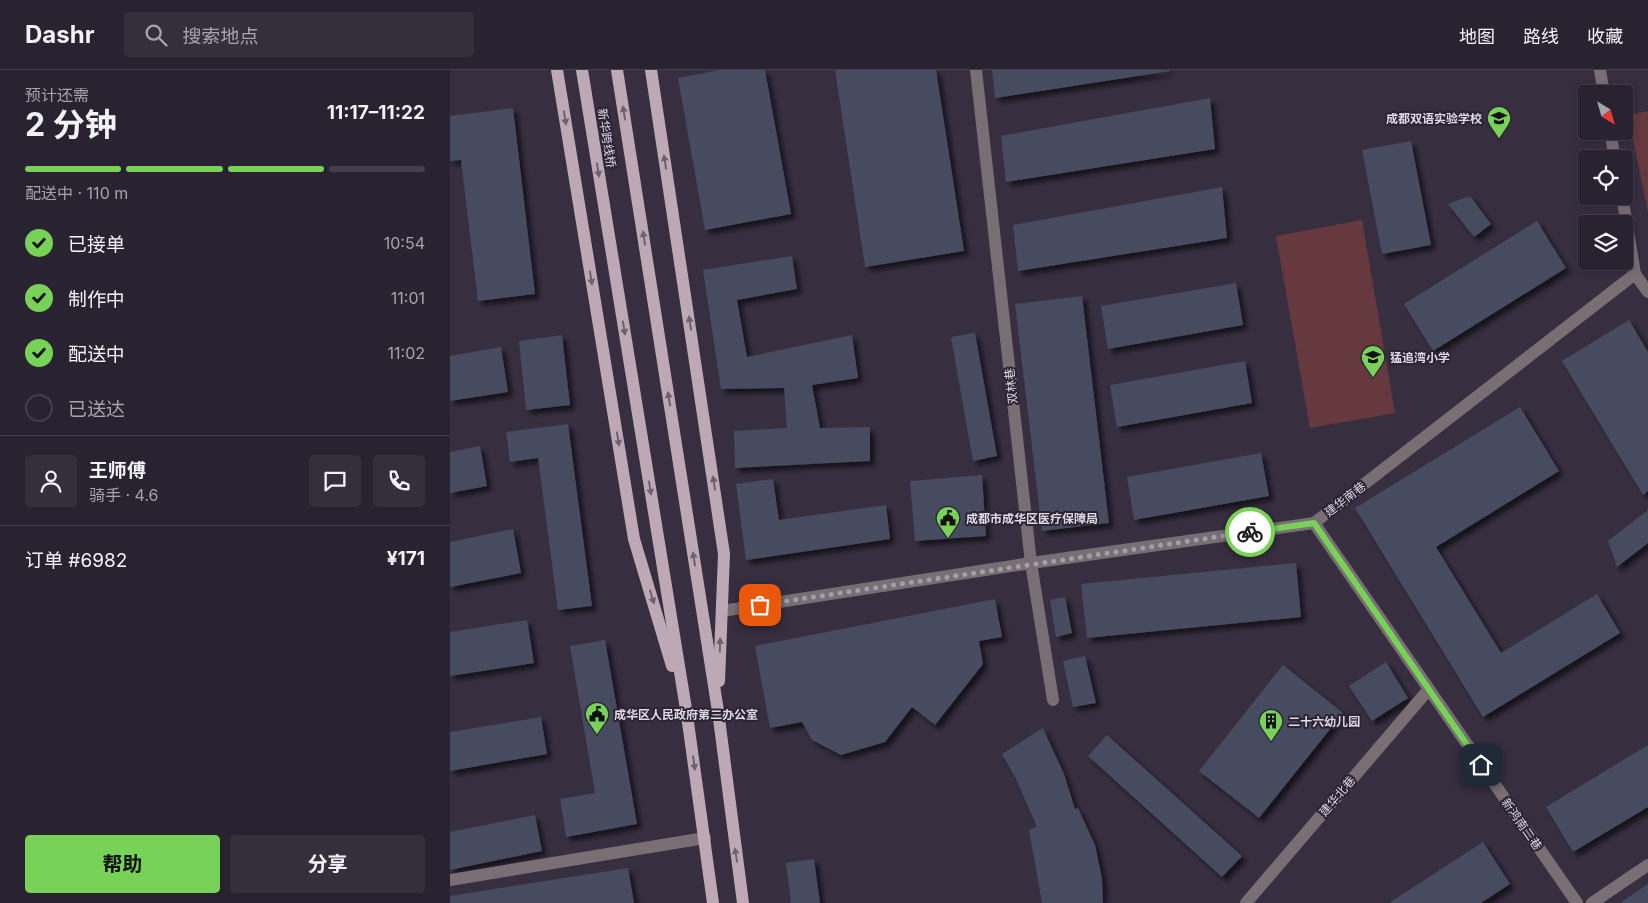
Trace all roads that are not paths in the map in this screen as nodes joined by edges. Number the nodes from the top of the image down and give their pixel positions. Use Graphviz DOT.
graph roads {
  1 [pos="557,70"];
  2 [pos="582,70"];
  3 [pos="617,70"];
  4 [pos="651,70"];
  5 [pos="976,70"];
  6 [pos="1600,70"];
  7 [pos="1602,85"];
  8 [pos="1624,205"];
  9 [pos="1635,274"];
  10 [pos="1648,292"];
  11 [pos="1314,523"];
  12 [pos="1031,563"];
  13 [pos="722,611"];
  14 [pos="1428,689"];
  15 [pos="1053,700"];
  16 [pos="718,711"];
  17 [pos="687,715"];
  18 [pos="705,838"];
  19 [pos="1648,865"];
  20 [pos="450,880"];
  21 [pos="713,903"];
  22 [pos="743,903"];
  23 [pos="1246,903"];
  24 [pos="1577,903"];
  25 [pos="1592,903"];
  1 -- 17 [label="main road, one-way"];
  2 -- 17 [label="main road, 新华跨线桥, one-way"];
  16 -- 3 [label="main road, 新华跨线桥, one-way"];
  13 -- 4 [label="main road, one-way"];
  5 -- 12 [label="street, 双林巷"];
  6 -- 7 [label="street"];
  8 -- 9 [label="street"];
  9 -- 10 [label="street"];
  9 -- 11 [label="street, 建华南巷"];
  11 -- 12 [label="street, 建华南巷"];
  11 -- 14 [label="street, 新鸿南二巷"];
  12 -- 13 [label="street, 建华南巷"];
  12 -- 15 [label="street, 双林巷"];
  16 -- 13 [label="main road, one-way"];
  14 -- 23 [label="street, 建华北巷"];
  14 -- 24 [label="street, 新鸿南二巷"];
  22 -- 16 [label="main road, one-way"];
  17 -- 18 [label="main road, one-way"];
  18 -- 20 [label="street"];
  18 -- 21 [label="main road"];
  19 -- 25 [label="street"];
}
